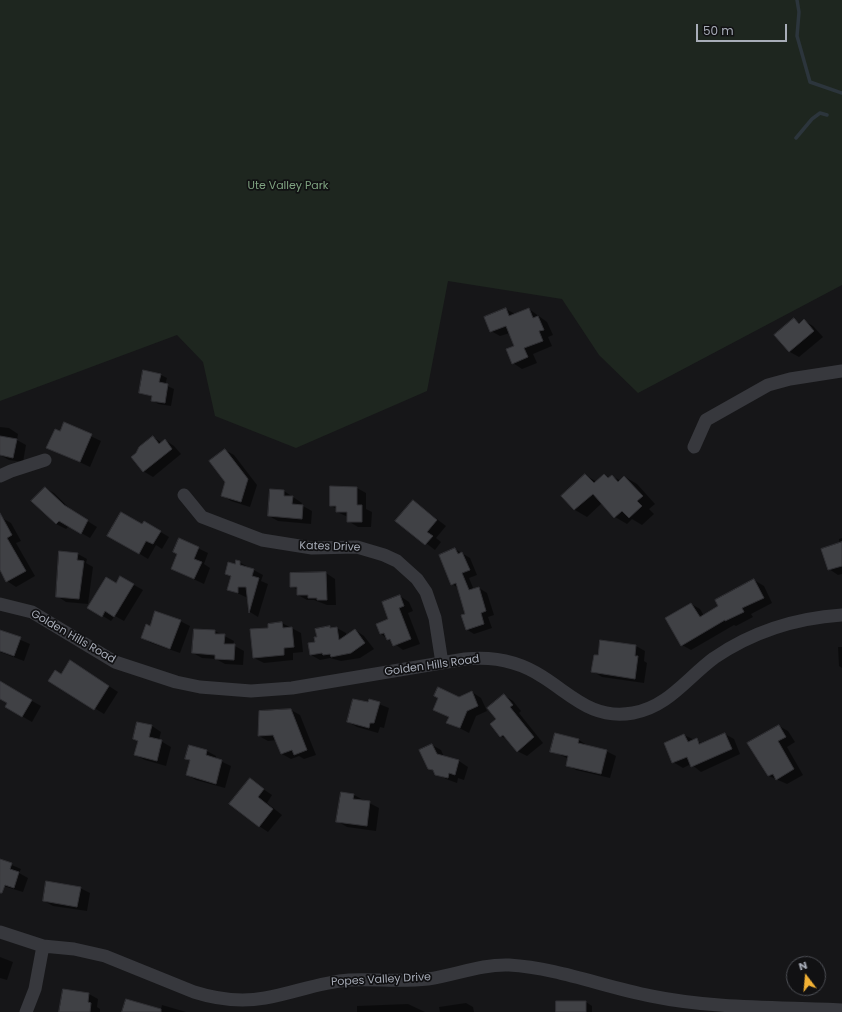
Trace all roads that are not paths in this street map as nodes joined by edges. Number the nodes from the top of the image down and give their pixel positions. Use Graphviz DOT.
graph roads {
  1 [pos="842,371"];
  2 [pos="694,447"];
  3 [pos="45,460"];
  4 [pos="0,476"];
  5 [pos="184,495"];
  6 [pos="0,604"];
  7 [pos="842,615"];
  8 [pos="442,663"];
  9 [pos="0,932"];
  10 [pos="43,946"];
  11 [pos="842,1010"];
  12 [pos="26,1012"];
  1 -- 2 [label="street"];
  3 -- 4 [label="street"];
  5 -- 8 [label="street, Kates Drive"];
  6 -- 8 [label="street, Golden Hills Road"];
  7 -- 8 [label="street, Golden Hills Road"];
  9 -- 10 [label="street, Popes Valley Drive"];
  10 -- 11 [label="street, Popes Valley Drive"];
  10 -- 12 [label="street"];
}
